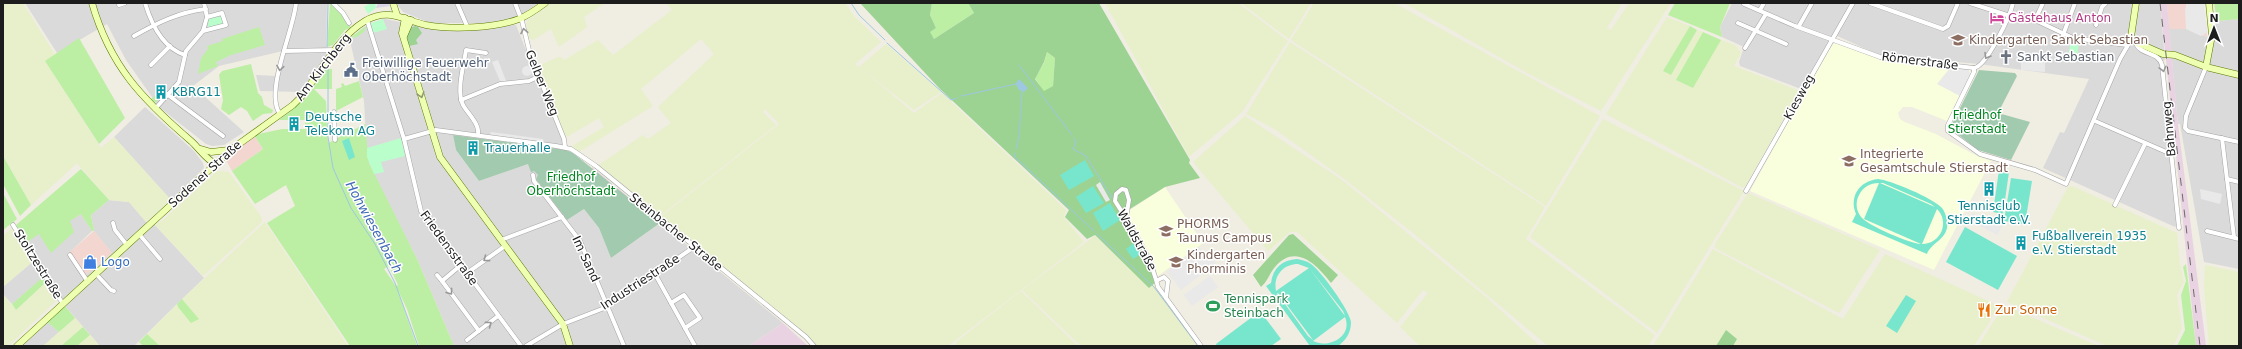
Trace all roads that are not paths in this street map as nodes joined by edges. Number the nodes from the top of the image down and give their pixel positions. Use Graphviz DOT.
graph roads {
  1 [pos="92,3"];
  2 [pos="124,3"];
  3 [pos="145,3"];
  4 [pos="204,3"];
  5 [pos="296,3"];
  6 [pos="333,3"];
  7 [pos="393,3"];
  8 [pos="457,3"];
  9 [pos="515,3"];
  10 [pos="545,3"];
  11 [pos="1764,3"];
  12 [pos="1812,3"];
  13 [pos="1853,3"];
  14 [pos="1870,3"];
  15 [pos="1958,3"];
  16 [pos="1970,3"];
  17 [pos="2013,3"];
  18 [pos="2043,3"];
  19 [pos="2075,3"];
  20 [pos="2106,3"];
  21 [pos="2136,3"];
  22 [pos="2209,3"];
  23 [pos="1744,4"];
  24 [pos="119,5"];
  25 [pos="206,9"];
  26 [pos="1760,10"];
  27 [pos="1766,14"];
  28 [pos="397,15"];
  29 [pos="2010,16"];
  30 [pos="207,17"];
  31 [pos="521,18"];
  32 [pos="408,19"];
  33 [pos="367,20"];
  34 [pos="2035,20"];
  35 [pos="349,23"];
  36 [pos="1738,23"];
  37 [pos="154,24"];
  38 [pos="2096,25"];
  39 [pos="467,26"];
  40 [pos="1799,26"];
  41 [pos="203,31"];
  42 [pos="1755,31"];
  43 [pos="2063,35"];
  44 [pos="134,36"];
  45 [pos="1832,39"];
  46 [pos="2131,43"];
  47 [pos="1786,44"];
  48 [pos="170,46"];
  49 [pos="1745,48"];
  50 [pos="329,49"];
  51 [pos="284,51"];
  52 [pos="486,53"];
  53 [pos="185,55"];
  54 [pos="151,65"];
  55 [pos="2206,67"];
  56 [pos="1974,68"];
  57 [pos="2239,75"];
  58 [pos="538,77"];
  59 [pos="160,89"];
  60 [pos="169,94"];
  61 [pos="461,100"];
  62 [pos="155,109"];
  63 [pos="334,112"];
  64 [pos="280,114"];
  65 [pos="274,118"];
  66 [pos="2095,121"];
  67 [pos="432,130"];
  68 [pos="478,135"];
  69 [pos="223,136"];
  70 [pos="2222,138"];
  71 [pos="404,139"];
  72 [pos="335,140"];
  73 [pos="2239,142"];
  74 [pos="2145,144"];
  75 [pos="565,147"];
  76 [pos="202,149"];
  77 [pos="232,149"];
  78 [pos="2171,154"];
  79 [pos="208,159"];
  80 [pos="216,164"];
  81 [pos="208,172"];
  82 [pos="533,175"];
  83 [pos="2227,179"];
  84 [pos="2239,182"];
  85 [pos="1746,191"];
  86 [pos="2116,204"];
  87 [pos="562,217"];
  88 [pos="1126,218"];
  89 [pos="113,223"];
  90 [pos="13,225"];
  91 [pos="2179,228"];
  92 [pos="2207,231"];
  93 [pos="139,234"];
  94 [pos="2234,238"];
  95 [pos="2239,239"];
  96 [pos="503,243"];
  97 [pos="127,245"];
  98 [pos="694,247"];
  99 [pos="70,255"];
  100 [pos="160,259"];
  101 [pos="461,266"];
  102 [pos="467,273"];
  103 [pos="96,274"];
  104 [pos="655,274"];
  105 [pos="437,275"];
  106 [pos="1158,280"];
  107 [pos="442,281"];
  108 [pos="88,282"];
  109 [pos="114,291"];
  110 [pos="1166,298"];
  111 [pos="671,303"];
  112 [pos="62,304"];
  113 [pos="607,307"];
  114 [pos="498,316"];
  115 [pos="563,324"];
  116 [pos="685,328"];
  117 [pos="479,331"];
  118 [pos="468,340"];
  119 [pos="17,346"];
  120 [pos="520,346"];
  121 [pos="526,346"];
  122 [pos="570,346"];
  123 [pos="624,346"];
  124 [pos="695,346"];
  125 [pos="814,346"];
  126 [pos="1201,346"];
  1 -- 62 [label="street"];
  2 -- 24 [label="street"];
  3 -- 37 [label="street"];
  4 -- 25 [label="street"];
  5 -- 51 [label="street"];
  6 -- 35 [label="street"];
  7 -- 28 [label="street"];
  8 -- 39 [label="street"];
  9 -- 31 [label="street, Gelber Weg"];
  10 -- 31 [label="street"];
  11 -- 26 [label="street"];
  12 -- 40 [label="street"];
  13 -- 45 [label="street, Kiesweg"];
  14 -- 15 [label="street"];
  16 -- 29 [label="street"];
  17 -- 29 [label="street"];
  18 -- 34 [label="street"];
  19 -- 43 [label="street"];
  20 -- 38 [label="street"];
  21 -- 46 [label="street"];
  22 -- 55 [label="street"];
  23 -- 26 [label="street, Römerstraße"];
  25 -- 30 [label="street"];
  25 -- 37 [label="street"];
  26 -- 27 [label="street, Römerstraße"];
  27 -- 40 [label="street, Römerstraße"];
  27 -- 42 [label="street"];
  28 -- 32 [label="street"];
  28 -- 33 [label="street, Am Kirchberg"];
  29 -- 34 [label="street"];
  29 -- 56 [label="street, one-way"];
  30 -- 41 [label="street"];
  30 -- 41 [label="street"];
  31 -- 39 [label="street"];
  58 -- 31 [label="street, Gelber Weg, one-way"];
  32 -- 39 [label="street"];
  32 -- 67 [label="street, one-way"];
  33 -- 50 [label="street, Am Kirchberg"];
  33 -- 71 [label="street, Friedensstraße"];
  34 -- 43 [label="street"];
  36 -- 42 [label="street"];
  37 -- 44 [label="street"];
  37 -- 48 [label="street"];
  40 -- 45 [label="street, Römerstraße"];
  41 -- 53 [label="street"];
  42 -- 47 [label="street"];
  42 -- 49 [label="street"];
  43 -- 46 [label="street"];
  45 -- 56 [label="street, Römerstraße"];
  45 -- 85 [label="street, Kiesweg"];
  46 -- 55 [label="street"];
  46 -- 66 [label="street"];
  46 -- 78 [label="street, Bahnweg, one-way"];
  48 -- 53 [label="street"];
  48 -- 54 [label="street"];
  50 -- 51 [label="street"];
  50 -- 64 [label="street, Am Kirchberg"];
  51 -- 64 [label="street, one-way"];
  52 -- 61 [label="street"];
  53 -- 60 [label="street"];
  55 -- 57 [label="street"];
  55 -- 70 [label="street"];
  56 -- 66 [label="street"];
  58 -- 61 [label="street"];
  58 -- 75 [label="street, Gelber Weg"];
  59 -- 60 [label="street, Sodener Straße"];
  60 -- 62 [label="street"];
  60 -- 69 [label="street, Sodener Straße"];
  61 -- 68 [label="street"];
  62 -- 76 [label="street"];
  63 -- 72 [label="street"];
  64 -- 65 [label="street, Am Kirchberg"];
  65 -- 77 [label="street, Sodener Straße"];
  66 -- 74 [label="street"];
  67 -- 68 [label="street, Steinbacher Straße"];
  67 -- 71 [label="street"];
  67 -- 96 [label="street"];
  68 -- 75 [label="street, Steinbacher Straße"];
  70 -- 73 [label="street"];
  70 -- 83 [label="street"];
  71 -- 101 [label="street, Friedensstraße"];
  74 -- 78 [label="street"];
  74 -- 86 [label="street"];
  75 -- 98 [label="street, Steinbacher Straße"];
  76 -- 77 [label="street"];
  76 -- 79 [label="street"];
  76 -- 80 [label="street"];
  77 -- 80 [label="street, Sodener Straße"];
  78 -- 91 [label="street, Bahnweg"];
  79 -- 80 [label="street"];
  79 -- 81 [label="street"];
  80 -- 81 [label="street, Sodener Straße"];
  81 -- 93 [label="street, Sodener Straße"];
  82 -- 87 [label="street, Im Sand"];
  83 -- 84 [label="street"];
  83 -- 94 [label="street"];
  87 -- 96 [label="street"];
  87 -- 113 [label="street, Im Sand"];
  88 -- 88 [label="street, Waldstraße"];
  88 -- 106 [label="street, Waldstraße"];
  89 -- 97 [label="street"];
  90 -- 112 [label="street, Stoltzestraße"];
  92 -- 94 [label="street"];
  93 -- 97 [label="street, Sodener Straße"];
  93 -- 100 [label="street"];
  94 -- 95 [label="street"];
  96 -- 102 [label="street, one-way"];
  96 -- 115 [label="street"];
  97 -- 103 [label="street, Sodener Straße"];
  98 -- 104 [label="street, Industriestraße"];
  98 -- 125 [label="street, Steinbacher Straße"];
  99 -- 108 [label="street"];
  101 -- 102 [label="street, Friedensstraße"];
  101 -- 107 [label="street"];
  102 -- 114 [label="street, Friedensstraße"];
  103 -- 108 [label="street, Sodener Straße"];
  103 -- 109 [label="street"];
  104 -- 111 [label="street"];
  104 -- 113 [label="street, Industriestraße"];
  105 -- 107 [label="street"];
  106 -- 110 [label="street, Waldstraße"];
  106 -- 110 [label="street, Waldstraße"];
  107 -- 117 [label="street, one-way"];
  108 -- 112 [label="street, Sodener Straße"];
  110 -- 126 [label="street, Waldstraße"];
  111 -- 116 [label="street"];
  111 -- 116 [label="street"];
  112 -- 119 [label="street, Sodener Straße"];
  113 -- 115 [label="street, Industriestraße"];
  113 -- 123 [label="street, Im Sand"];
  117 -- 114 [label="street, one-way"];
  114 -- 120 [label="street, Friedensstraße"];
  115 -- 121 [label="street, Industriestraße"];
  115 -- 122 [label="street"];
  116 -- 124 [label="street"];
  117 -- 118 [label="street"];
}
